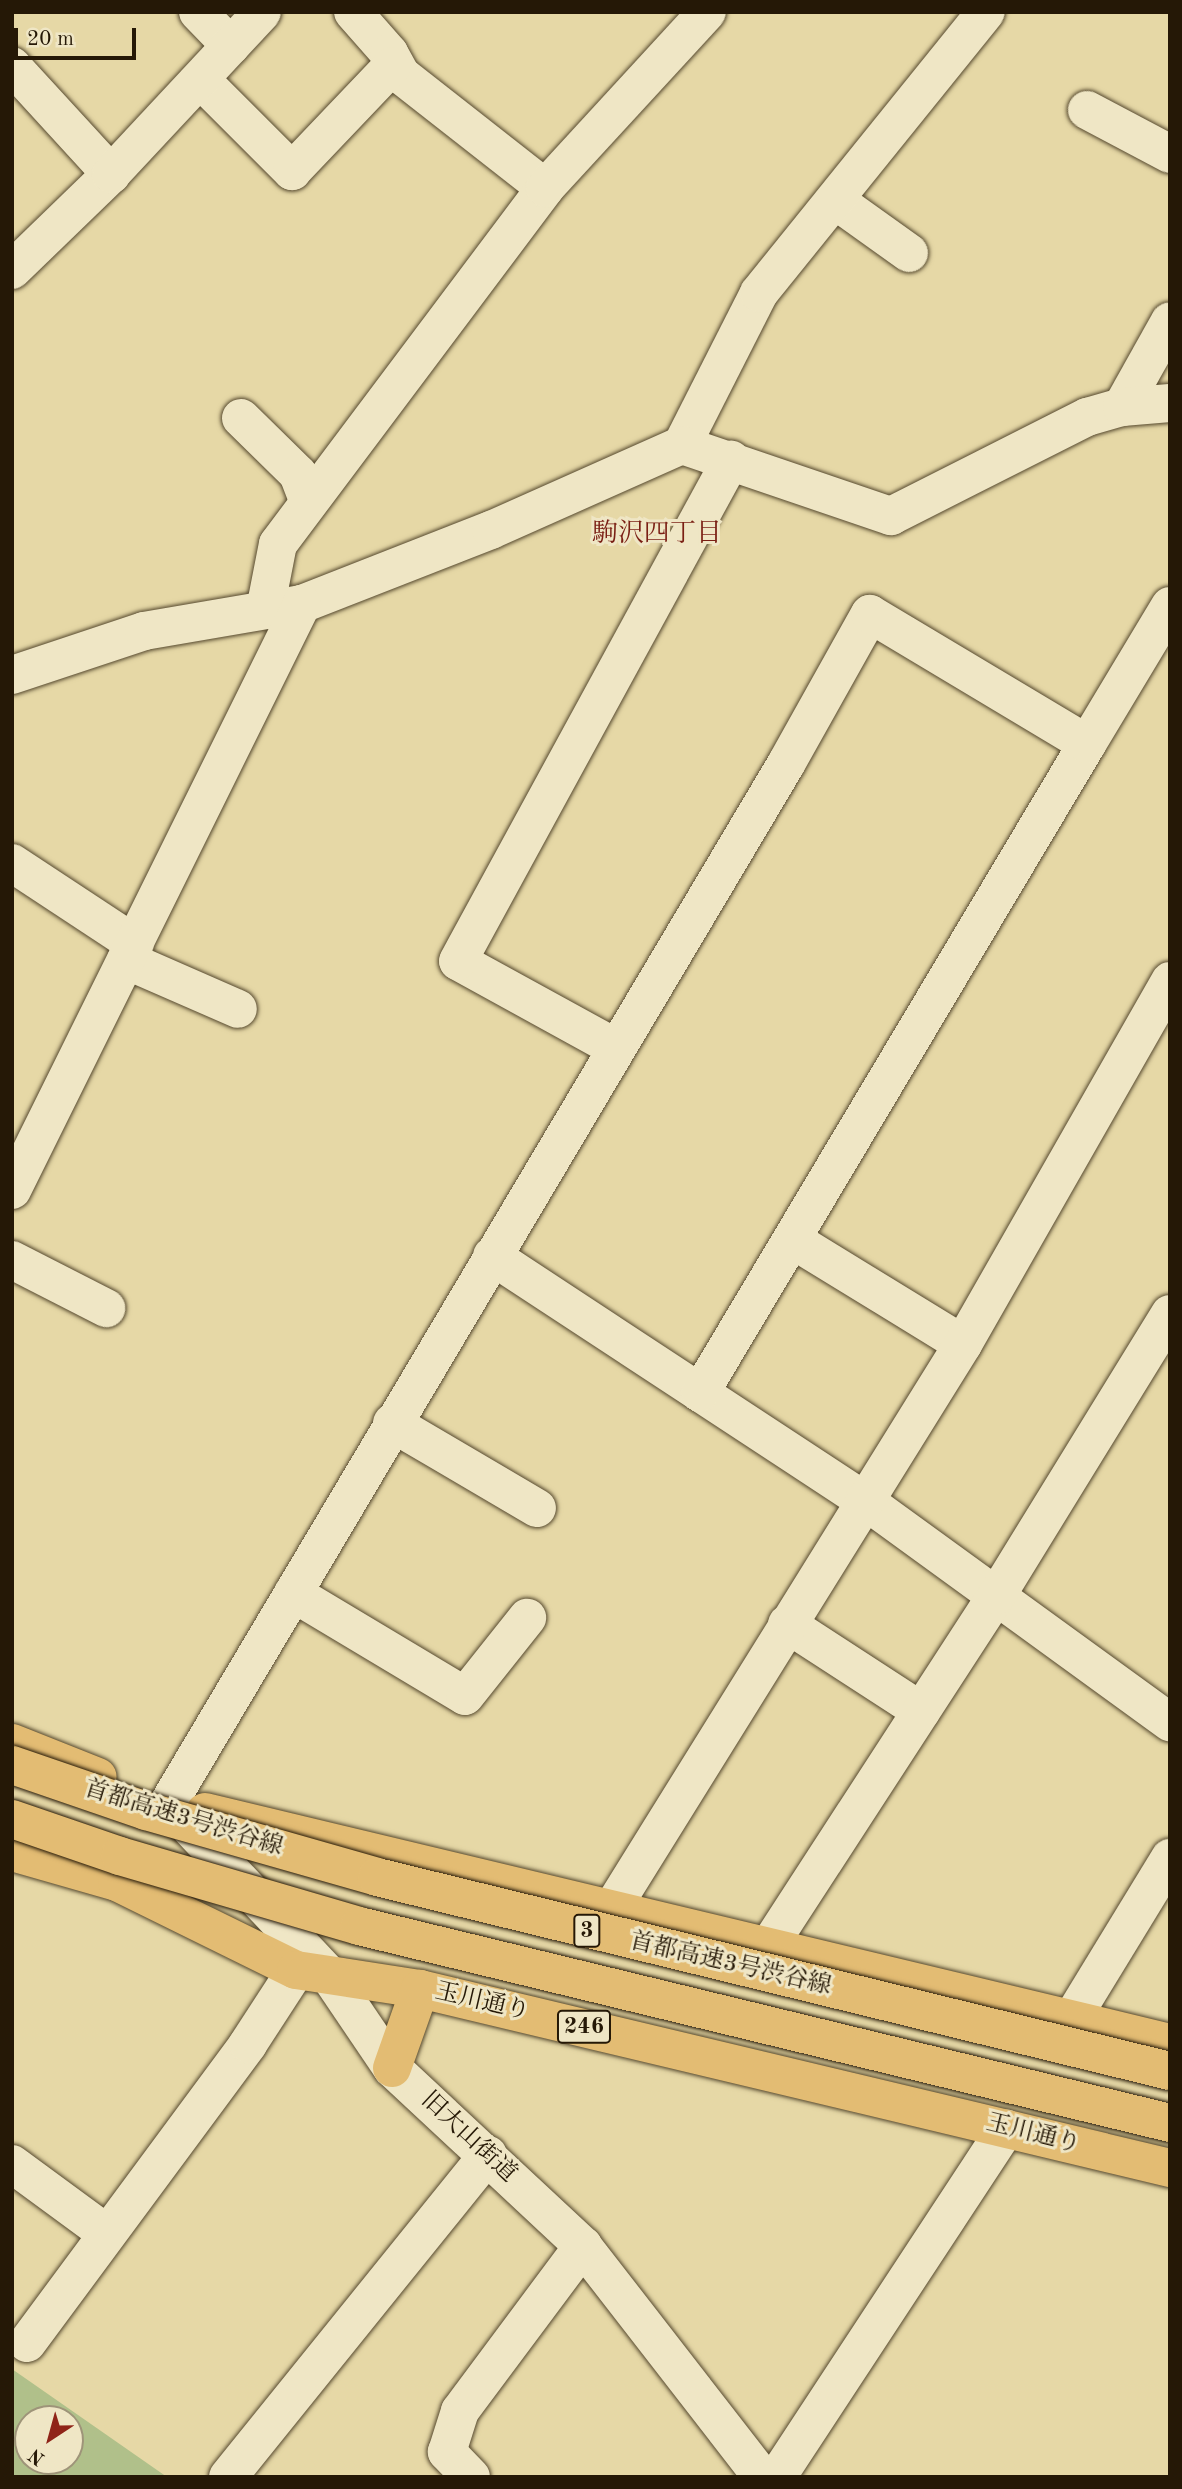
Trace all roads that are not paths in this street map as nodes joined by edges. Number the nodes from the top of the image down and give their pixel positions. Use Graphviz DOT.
graph roads {
  1 [pos="198,12"];
  2 [pos="262,12"];
  3 [pos="707,12"];
  4 [pos="986,12"];
  5 [pos="359,14"];
  6 [pos="231,46"];
  7 [pos="12,66"];
  8 [pos="392,66"];
  9 [pos="201,80"];
  10 [pos="1087,110"];
  11 [pos="1170,154"];
  12 [pos="111,174"];
  13 [pos="545,188"];
  14 [pos="835,200"];
  15 [pos="909,253"];
  16 [pos="12,270"];
  17 [pos="1170,321"];
  18 [pos="1170,403"];
  19 [pos="1122,407"];
  20 [pos="241,418"];
  21 [pos="682,445"];
  22 [pos="731,460"];
  23 [pos="309,502"];
  24 [pos="1170,606"];
  25 [pos="283,607"];
  26 [pos="12,675"];
  27 [pos="1087,744"];
  28 [pos="12,863"];
  29 [pos="131,952"];
  30 [pos="1170,981"];
  31 [pos="238,1009"];
  32 [pos="616,1048"];
  33 [pos="12,1190"];
  34 [pos="793,1240"];
  35 [pos="492,1256"];
  36 [pos="12,1260"];
  37 [pos="106,1308"];
  38 [pos="1170,1314"];
  39 [pos="963,1343"];
  40 [pos="700,1393"];
  41 [pos="392,1423"];
  42 [pos="864,1500"];
  43 [pos="537,1508"];
  44 [pos="293,1593"];
  45 [pos="997,1595"];
  46 [pos="527,1618"];
  47 [pos="787,1624"];
  48 [pos="921,1711"];
  49 [pos="1170,1722"];
  50 [pos="12,1743"];
  51 [pos="12,1765"];
  52 [pos="168,1804"];
  53 [pos="12,1819"];
  54 [pos="12,1852"];
  55 [pos="1170,1858"];
  56 [pos="611,1910"];
  57 [pos="770,1944"];
  58 [pos="312,1972"];
  59 [pos="420,1989"];
  60 [pos="1071,2020"];
  61 [pos="1170,2042"];
  62 [pos="392,2068"];
  63 [pos="1170,2071"];
  64 [pos="1170,2123"];
  65 [pos="1006,2129"];
  66 [pos="488,2155"];
  67 [pos="12,2164"];
  68 [pos="1170,2168"];
  69 [pos="106,2233"];
  70 [pos="583,2246"];
  71 [pos="27,2343"];
  72 [pos="459,2464"];
  73 [pos="228,2477"];
  74 [pos="762,2477"];
  75 [pos="777,2477"];
  1 -- 6 [label="street"];
  2 -- 6 [label="street"];
  3 -- 13 [label="street"];
  4 -- 14 [label="street"];
  5 -- 8 [label="street"];
  6 -- 9 [label="street"];
  7 -- 12 [label="street"];
  8 -- 9 [label="street"];
  8 -- 13 [label="street"];
  9 -- 12 [label="street"];
  10 -- 11 [label="street"];
  12 -- 16 [label="street"];
  13 -- 23 [label="street"];
  14 -- 15 [label="street"];
  14 -- 21 [label="street"];
  17 -- 19 [label="street"];
  18 -- 19 [label="street"];
  19 -- 22 [label="street"];
  20 -- 23 [label="street"];
  21 -- 22 [label="street"];
  21 -- 25 [label="street"];
  22 -- 32 [label="street"];
  23 -- 25 [label="street"];
  24 -- 27 [label="street"];
  25 -- 26 [label="street"];
  25 -- 29 [label="street"];
  27 -- 32 [label="street"];
  27 -- 34 [label="street"];
  28 -- 29 [label="street"];
  29 -- 31 [label="street"];
  29 -- 33 [label="street"];
  30 -- 39 [label="street"];
  32 -- 35 [label="street"];
  34 -- 39 [label="street"];
  34 -- 40 [label="street"];
  35 -- 40 [label="street"];
  35 -- 41 [label="street"];
  36 -- 37 [label="street"];
  38 -- 45 [label="street"];
  39 -- 42 [label="street"];
  40 -- 42 [label="street"];
  41 -- 43 [label="street"];
  41 -- 44 [label="street"];
  42 -- 45 [label="street"];
  42 -- 47 [label="street"];
  44 -- 46 [label="street"];
  44 -- 52 [label="street"];
  45 -- 48 [label="street"];
  45 -- 49 [label="street"];
  47 -- 48 [label="street"];
  47 -- 56 [label="street"];
  48 -- 57 [label="street"];
  50 -- 52 [label="highway"];
  51 -- 63 [label="highway, 首都高速3号渋谷線 / 3, bridge"];
  52 -- 56 [label="highway"];
  52 -- 58 [label="street, 旧大山街道"];
  53 -- 64 [label="highway, 首都高速3号渋谷線 / 3, bridge"];
  54 -- 58 [label="highway, 玉川通り / 246"];
  55 -- 60 [label="street"];
  56 -- 57 [label="highway"];
  57 -- 60 [label="highway"];
  58 -- 59 [label="highway, 玉川通り / 246"];
  58 -- 62 [label="street, 旧大山街道"];
  58 -- 69 [label="street"];
  59 -- 62 [label="highway"];
  59 -- 65 [label="highway, 玉川通り / 246"];
  60 -- 61 [label="highway"];
  62 -- 66 [label="street, 旧大山街道"];
  65 -- 68 [label="highway, 玉川通り / 246"];
  65 -- 75 [label="street"];
  66 -- 70 [label="street, 旧大山街道"];
  66 -- 73 [label="street"];
  67 -- 69 [label="street"];
  69 -- 71 [label="street"];
  70 -- 72 [label="street"];
  70 -- 74 [label="street, 旧大山街道"];
}
